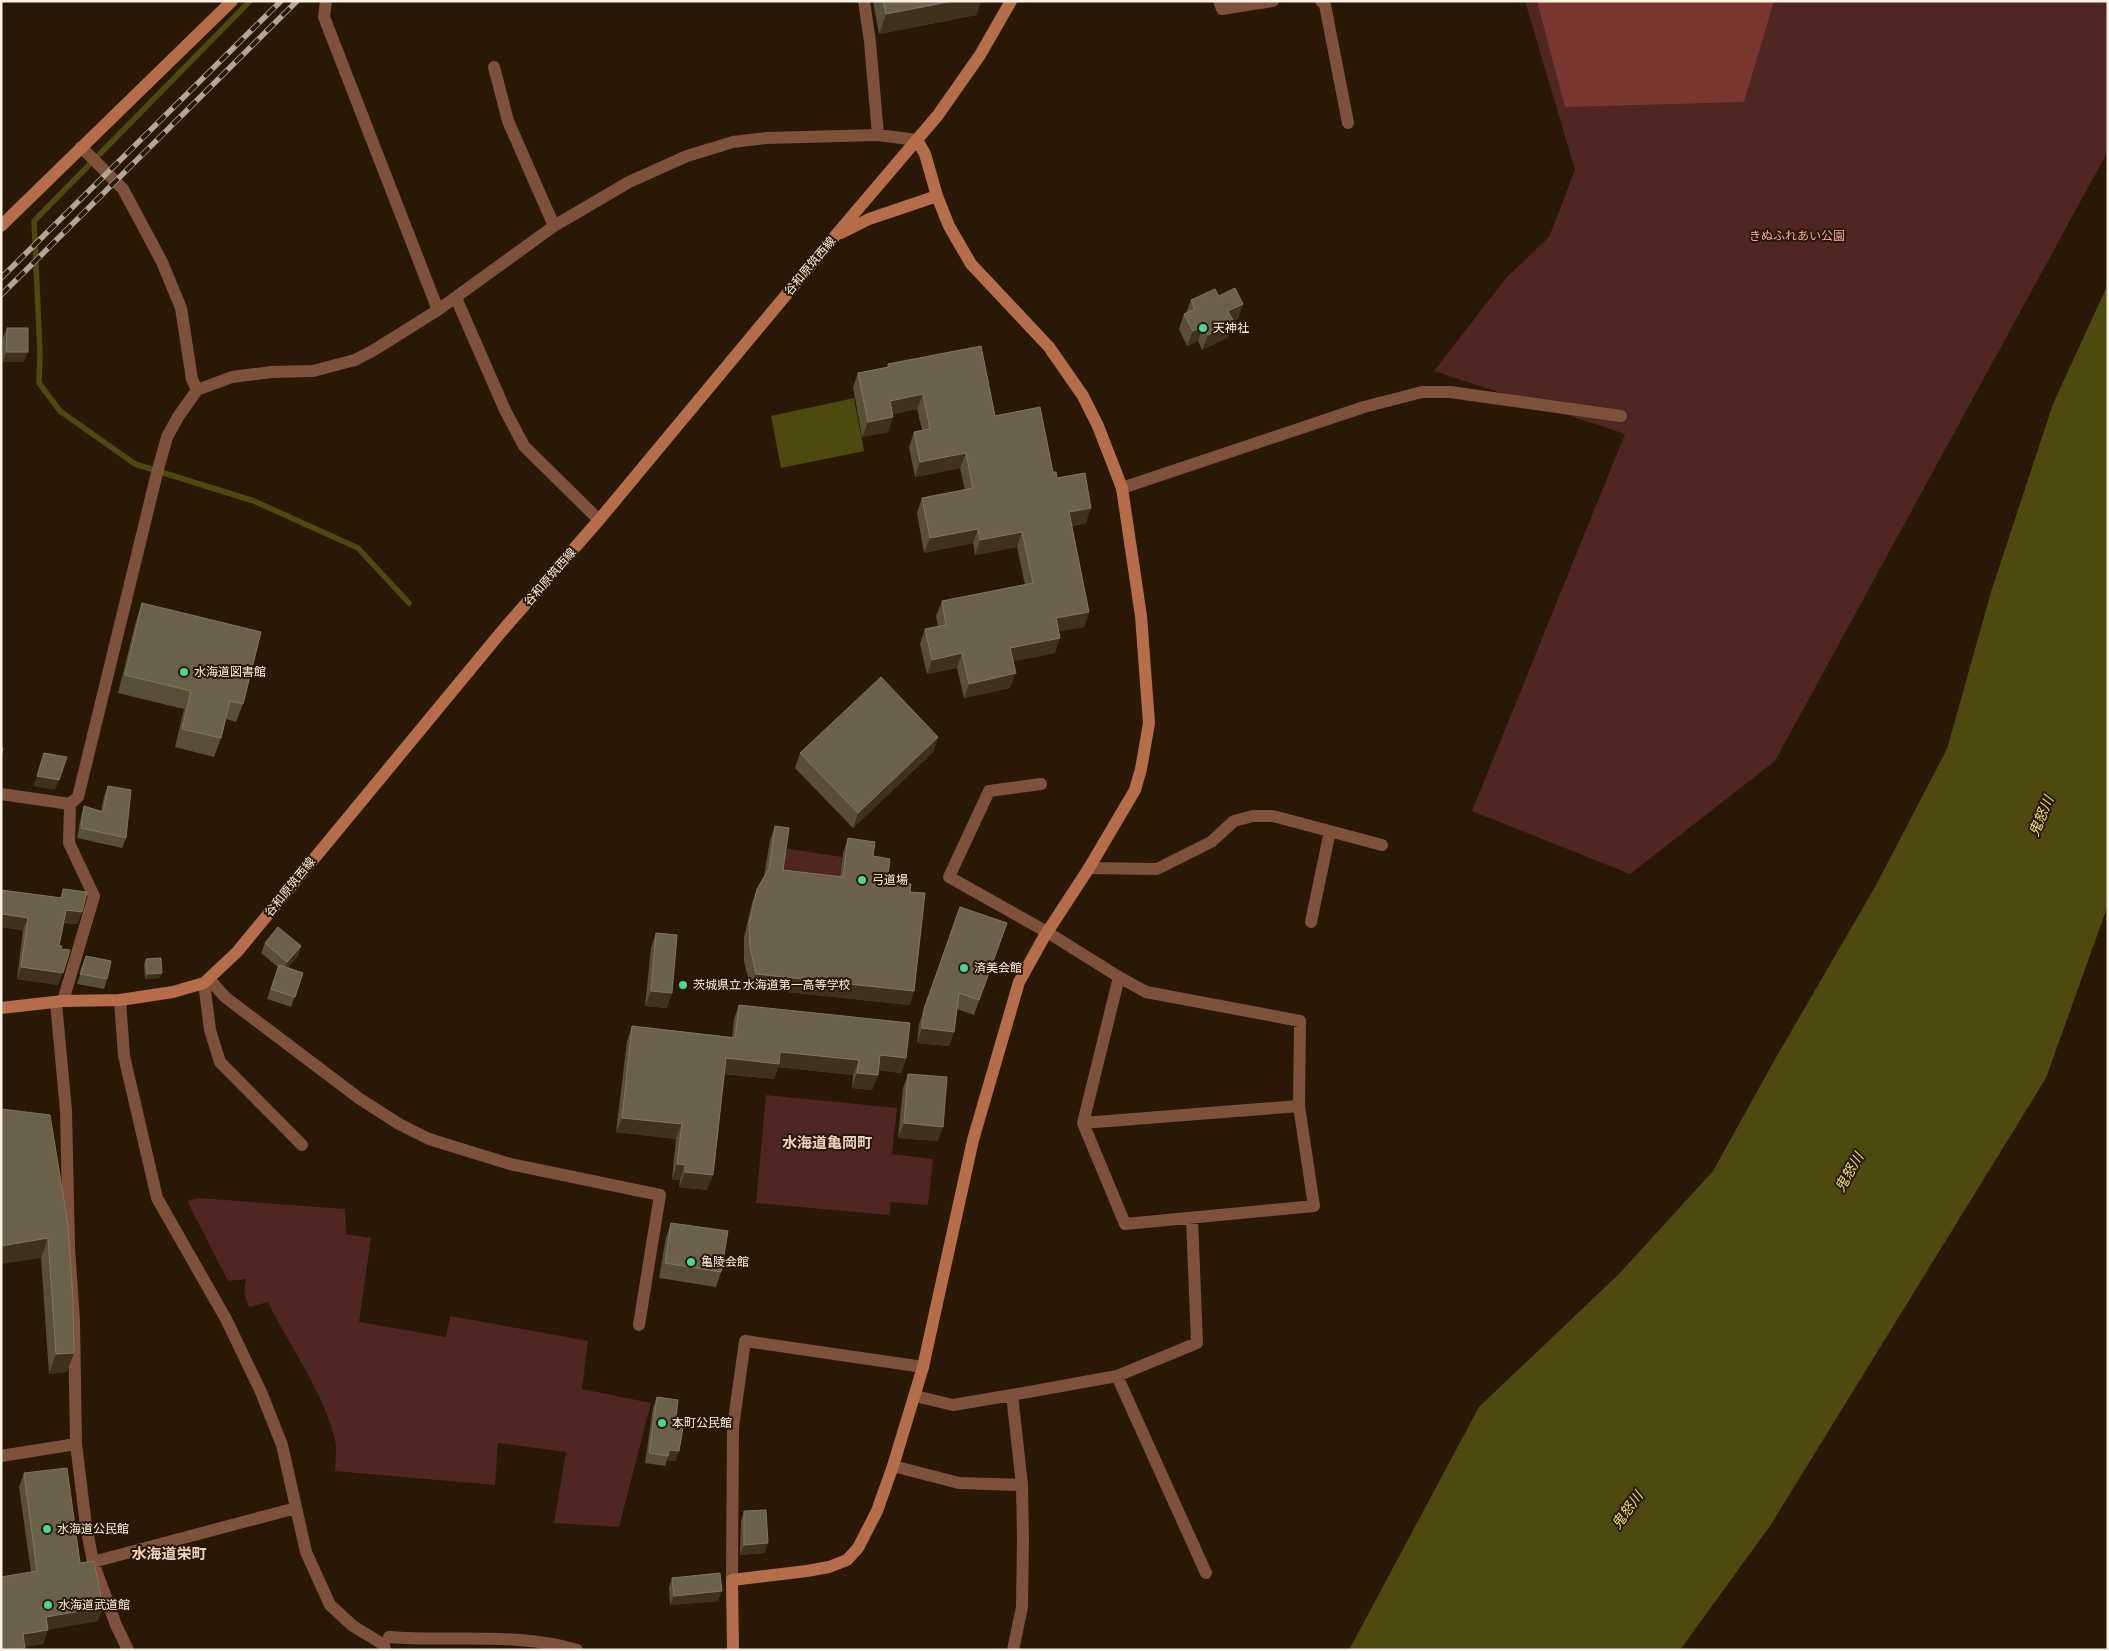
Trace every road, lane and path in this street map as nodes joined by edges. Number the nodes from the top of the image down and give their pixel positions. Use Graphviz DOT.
graph roads {
  1 [pos="232,1"];
  2 [pos="326,1"];
  3 [pos="864,1"];
  4 [pos="1011,1"];
  5 [pos="1219,1"];
  6 [pos="1273,1"];
  7 [pos="1321,1"];
  8 [pos="494,67"];
  9 [pos="1348,123"];
  10 [pos="878,135"];
  11 [pos="917,140"];
  12 [pos="81,147"];
  13 [pos="937,196"];
  14 [pos="1,226"];
  15 [pos="554,226"];
  16 [pos="835,236"];
  17 [pos="456,298"];
  18 [pos="438,310"];
  19 [pos="197,390"];
  20 [pos="1621,416"];
  21 [pos="1122,488"];
  22 [pos="599,520"];
  23 [pos="1042,784"];
  24 [pos="1,794"];
  25 [pos="70,804"];
  26 [pos="1330,831"];
  27 [pos="1382,845"];
  28 [pos="1090,868"];
  29 [pos="1311,922"];
  30 [pos="1047,932"];
  31 [pos="1119,977"];
  32 [pos="206,981"];
  33 [pos="120,1000"];
  34 [pos="59,1002"];
  35 [pos="1,1008"];
  36 [pos="1299,1106"];
  37 [pos="1083,1123"];
  38 [pos="302,1145"];
  39 [pos="1192,1219"];
  40 [pos="639,1325"];
  41 [pos="923,1367"];
  42 [pos="1117,1376"];
  43 [pos="1012,1395"];
  44 [pos="915,1396"];
  45 [pos="76,1444"];
  46 [pos="1,1456"];
  47 [pos="893,1466"];
  48 [pos="1022,1485"];
  49 [pos="296,1508"];
  50 [pos="93,1562"];
  51 [pos="1206,1573"];
  52 [pos="732,1580"];
  53 [pos="388,1640"];
  54 [pos="128,1650"];
  55 [pos="577,1650"];
  56 [pos="733,1650"];
  57 [pos="1013,1650"];
  1 -- 12 [label="street"];
  2 -- 18 [label="street"];
  3 -- 10 [label="street"];
  4 -- 11 [label="street, 谷和原筑西線"];
  5 -- 6 [label="street"];
  7 -- 9 [label="street"];
  8 -- 15 [label="street"];
  10 -- 11 [label="street"];
  10 -- 15 [label="street"];
  11 -- 13 [label="street"];
  11 -- 16 [label="street, 谷和原筑西線"];
  12 -- 14 [label="street"];
  12 -- 19 [label="street"];
  13 -- 16 [label="street"];
  13 -- 21 [label="street"];
  15 -- 17 [label="street"];
  16 -- 22 [label="street, 谷和原筑西線"];
  17 -- 18 [label="street"];
  17 -- 22 [label="street"];
  18 -- 19 [label="street"];
  19 -- 25 [label="street"];
  20 -- 21 [label="street"];
  21 -- 28 [label="street"];
  22 -- 32 [label="street, 谷和原筑西線"];
  23 -- 30 [label="street"];
  24 -- 25 [label="street"];
  25 -- 34 [label="street"];
  26 -- 27 [label="street"];
  26 -- 28 [label="street"];
  26 -- 29 [label="street"];
  28 -- 30 [label="street"];
  30 -- 31 [label="street"];
  30 -- 41 [label="street"];
  31 -- 36 [label="street"];
  31 -- 37 [label="street"];
  32 -- 33 [label="street, 谷和原筑西線"];
  32 -- 38 [label="street"];
  32 -- 40 [label="street"];
  33 -- 34 [label="street, 谷和原筑西線"];
  33 -- 49 [label="street"];
  34 -- 35 [label="street, 谷和原筑西線"];
  34 -- 45 [label="street"];
  36 -- 37 [label="street"];
  36 -- 39 [label="street"];
  37 -- 39 [label="street"];
  39 -- 42 [label="street"];
  41 -- 44 [label="street"];
  41 -- 52 [label="street"];
  42 -- 43 [label="street"];
  42 -- 51 [label="street"];
  43 -- 44 [label="street"];
  43 -- 48 [label="street"];
  44 -- 47 [label="street"];
  45 -- 46 [label="street"];
  45 -- 50 [label="street"];
  47 -- 48 [label="street"];
  47 -- 52 [label="street"];
  48 -- 57 [label="street"];
  49 -- 50 [label="street"];
  49 -- 53 [label="street"];
  50 -- 54 [label="street"];
  52 -- 56 [label="street"];
  53 -- 55 [label="street"];
}
